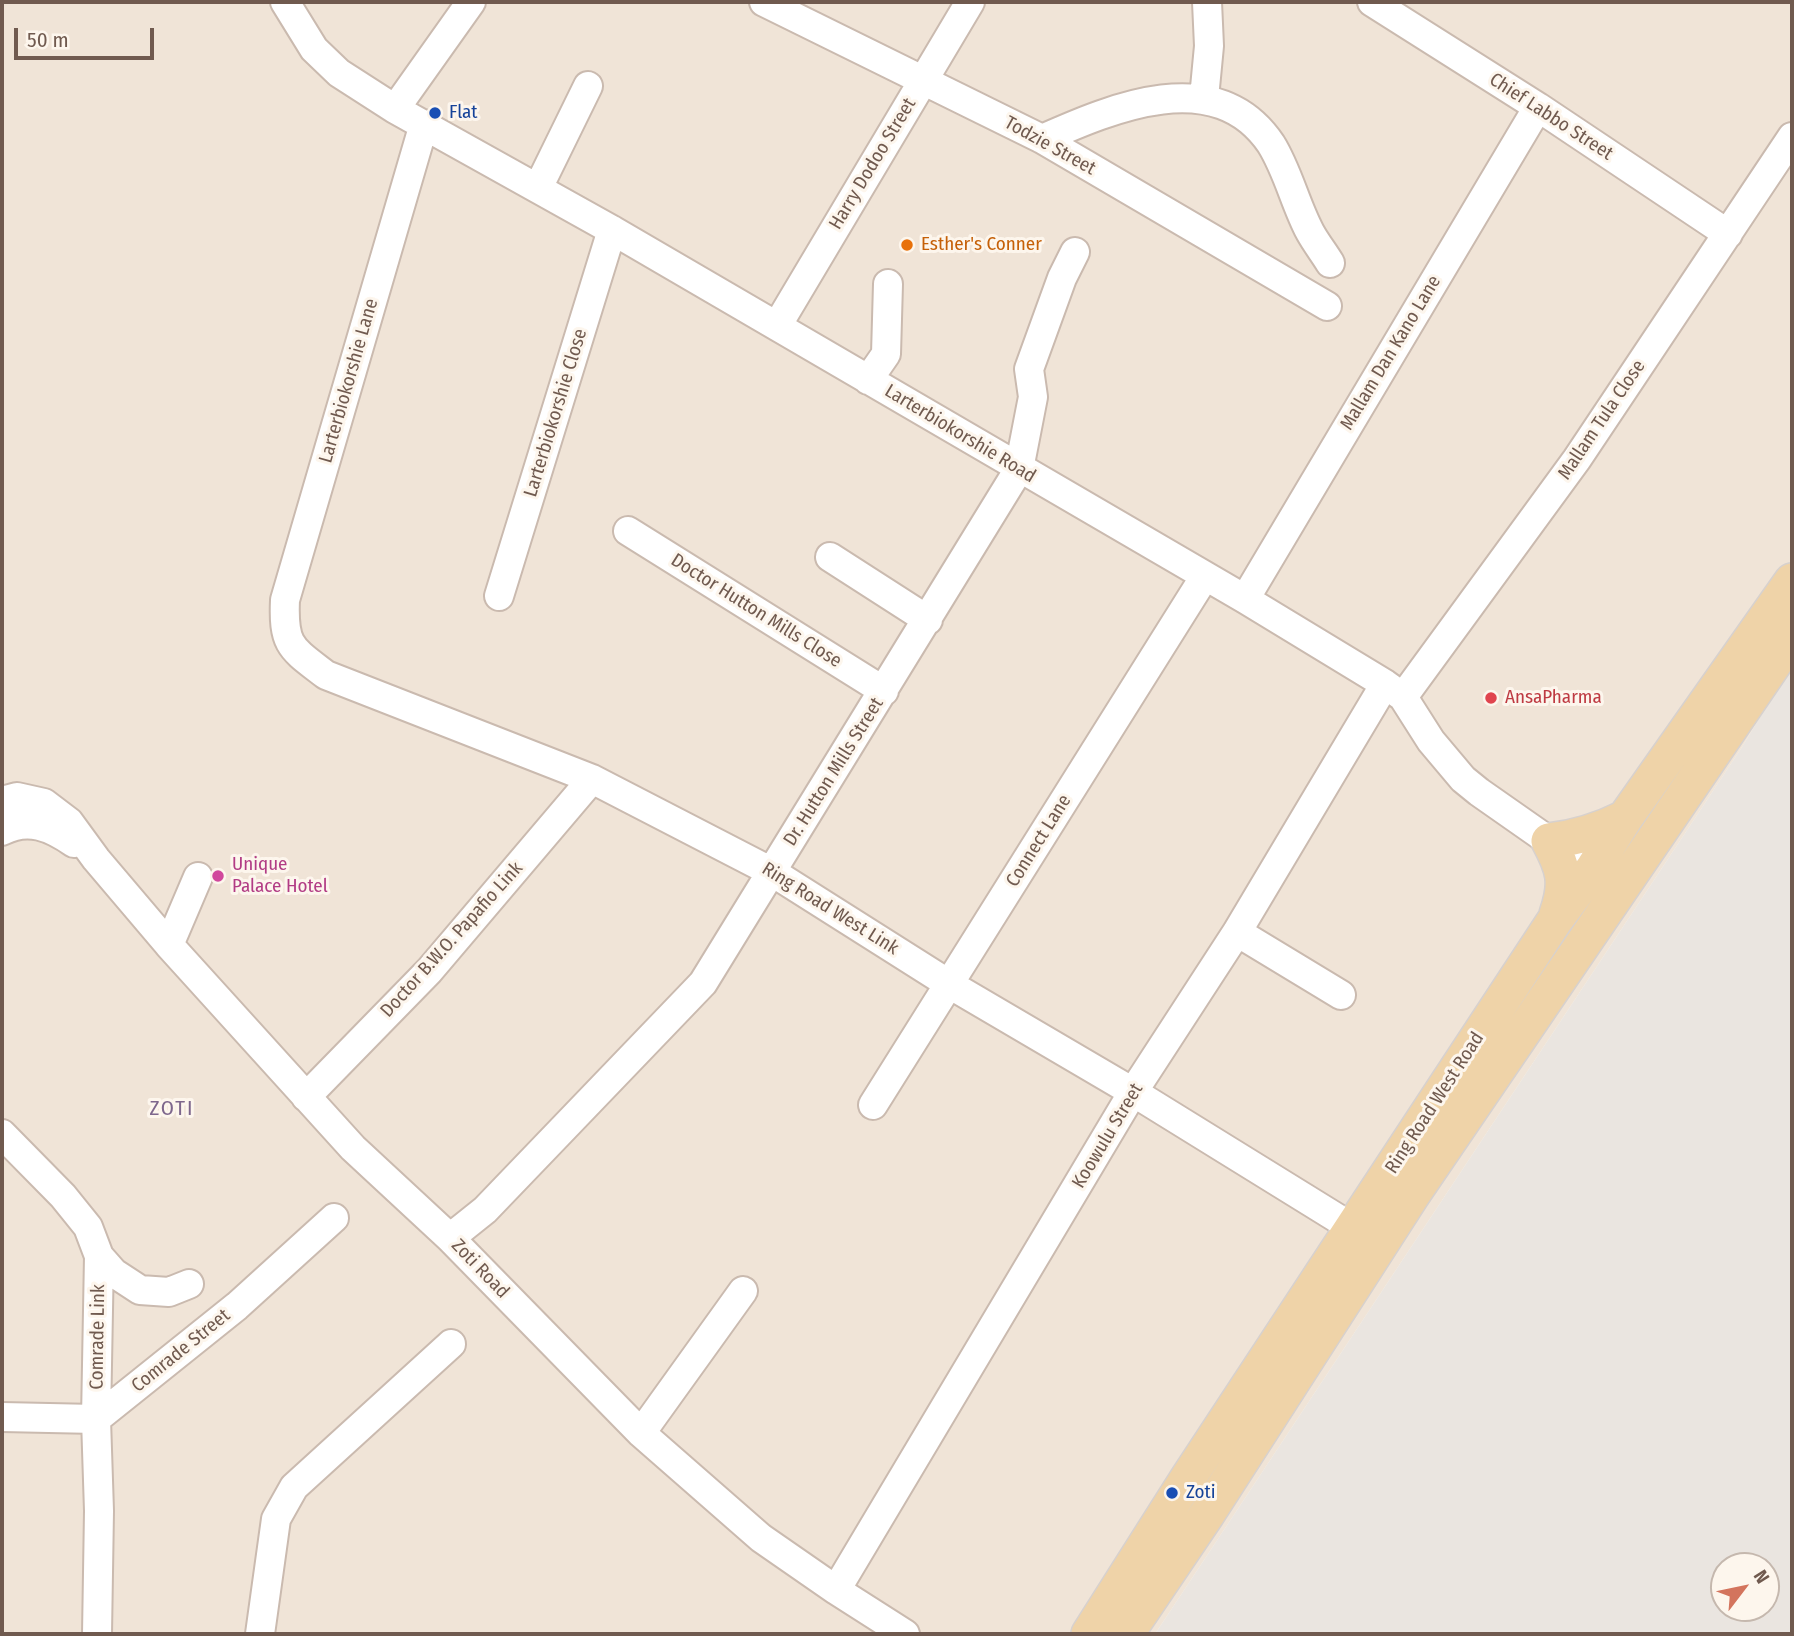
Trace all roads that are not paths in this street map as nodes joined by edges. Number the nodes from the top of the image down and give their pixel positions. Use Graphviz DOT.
graph roads {
  1 [pos="285,2"];
  2 [pos="471,2"];
  3 [pos="764,2"];
  4 [pos="970,2"];
  5 [pos="1207,2"];
  6 [pos="1379,3"];
  7 [pos="924,79"];
  8 [pos="588,86"];
  9 [pos="1204,98"];
  10 [pos="1538,107"];
  11 [pos="395,108"];
  12 [pos="424,124"];
  13 [pos="1792,137"];
  14 [pos="1042,139"];
  15 [pos="538,188"];
  16 [pos="612,230"];
  17 [pos="1728,234"];
  18 [pos="1075,251"];
  19 [pos="1330,263"];
  20 [pos="888,284"];
  21 [pos="1327,306"];
  22 [pos="777,326"];
  23 [pos="868,380"];
  24 [pos="1019,469"];
  25 [pos="628,531"];
  26 [pos="830,557"];
  27 [pos="1205,576"];
  28 [pos="1792,581"];
  29 [pos="499,596"];
  30 [pos="1245,599"];
  31 [pos="928,620"];
  32 [pos="1792,632"];
  33 [pos="287,638"];
  34 [pos="884,691"];
  35 [pos="1394,691"];
  36 [pos="592,779"];
  37 [pos="2,801"];
  38 [pos="1625,818"];
  39 [pos="2,831"];
  40 [pos="1549,841"];
  41 [pos="96,859"];
  42 [pos="772,872"];
  43 [pos="1608,876"];
  44 [pos="198,877"];
  45 [pos="1555,920"];
  46 [pos="1237,932"];
  47 [pos="169,944"];
  48 [pos="949,984"];
  49 [pos="1341,995"];
  50 [pos="1133,1092"];
  51 [pos="306,1097"];
  52 [pos="873,1105"];
  53 [pos="2,1134"];
  54 [pos="334,1218"];
  55 [pos="1353,1228"];
  56 [pos="450,1238"];
  57 [pos="99,1256"];
  58 [pos="189,1284"];
  59 [pos="743,1291"];
  60 [pos="451,1343"];
  61 [pos="2,1417"];
  62 [pos="96,1419"];
  63 [pos="641,1433"];
  64 [pos="836,1590"];
  65 [pos="97,1634"];
  66 [pos="260,1634"];
  67 [pos="905,1634"];
  68 [pos="1089,1634"];
  69 [pos="1126,1634"];
  1 -- 11 [label="street, Larterbiokorshie Road"];
  2 -- 11 [label="street"];
  3 -- 7 [label="street, Todzie Street"];
  4 -- 7 [label="street, Harry Dodoo Street"];
  5 -- 9 [label="street"];
  6 -- 10 [label="street, Chief Labbo Street"];
  7 -- 14 [label="street, Todzie Street"];
  7 -- 22 [label="street, Harry Dodoo Street"];
  8 -- 15 [label="street"];
  9 -- 14 [label="street"];
  9 -- 19 [label="street"];
  10 -- 17 [label="street, Chief Labbo Street"];
  10 -- 30 [label="street, Mallam Dan Kano Lane"];
  11 -- 12 [label="street, Larterbiokorshie Road"];
  12 -- 15 [label="street, Larterbiokorshie Road"];
  12 -- 33 [label="street, Larterbiokorshie Lane"];
  13 -- 17 [label="street, Mallam Tula Close"];
  14 -- 21 [label="street, Todzie Street"];
  15 -- 16 [label="street, Larterbiokorshie Road"];
  16 -- 22 [label="street, Larterbiokorshie Road"];
  16 -- 29 [label="street, Larterbiokorshie Close"];
  17 -- 35 [label="street, Mallam Tula Close"];
  18 -- 24 [label="street"];
  20 -- 23 [label="street"];
  22 -- 23 [label="street, Larterbiokorshie Road"];
  23 -- 24 [label="street, Larterbiokorshie Road"];
  24 -- 27 [label="street, Larterbiokorshie Road"];
  24 -- 31 [label="street, Dr. Hutton Mills Street"];
  25 -- 34 [label="street, Doctor Hutton Mills Close"];
  26 -- 31 [label="street"];
  27 -- 30 [label="street, Larterbiokorshie Road"];
  27 -- 48 [label="street, Connect Lane"];
  28 -- 38 [label="main road, Ring Road West Road"];
  30 -- 35 [label="street, Larterbiokorshie Road"];
  31 -- 34 [label="street, Dr. Hutton Mills Street"];
  32 -- 43 [label="main road, Ring Road West Road"];
  33 -- 36 [label="street, Ring Road West Link"];
  34 -- 42 [label="street, Dr. Hutton Mills Street"];
  35 -- 40 [label="street, Larterbiokorshie Road"];
  35 -- 46 [label="street, Koowulu Street"];
  36 -- 42 [label="street, Ring Road West Link"];
  36 -- 51 [label="street, Doctor B.W.O. Papafio Link"];
  37 -- 41 [label="street, Zoti Road"];
  38 -- 40 [label="main road"];
  38 -- 43 [label="main road, Ring Road West Road"];
  39 -- 41 [label="street, Zoti Road"];
  40 -- 43 [label="street, Larterbiokorshie Road"];
  40 -- 45 [label="main road"];
  41 -- 47 [label="street, Zoti Road"];
  42 -- 48 [label="street, Ring Road West Link"];
  42 -- 56 [label="street, Dr. Hutton Mills Street"];
  43 -- 45 [label="main road, Ring Road West Road"];
  43 -- 69 [label="main road, Ring Road West Road"];
  44 -- 47 [label="street"];
  45 -- 55 [label="main road, Ring Road West Road"];
  46 -- 49 [label="street"];
  46 -- 50 [label="street, Koowulu Street"];
  47 -- 51 [label="street, Zoti Road"];
  48 -- 50 [label="street, Ring Road West Link"];
  48 -- 52 [label="street, Connect Lane"];
  50 -- 55 [label="street, Ring Road West Link"];
  50 -- 64 [label="street, Koowulu Street"];
  51 -- 56 [label="street, Zoti Road"];
  53 -- 57 [label="street"];
  54 -- 62 [label="street, Comrade Street"];
  55 -- 68 [label="main road, Ring Road West Road"];
  56 -- 63 [label="street, Zoti Road"];
  57 -- 58 [label="street"];
  57 -- 62 [label="street, Comrade Link"];
  59 -- 63 [label="street"];
  60 -- 66 [label="street"];
  61 -- 62 [label="street"];
  62 -- 65 [label="street, Comrade Link"];
  63 -- 64 [label="street, Zoti Road"];
  64 -- 67 [label="street, Zoti Road"];
}
